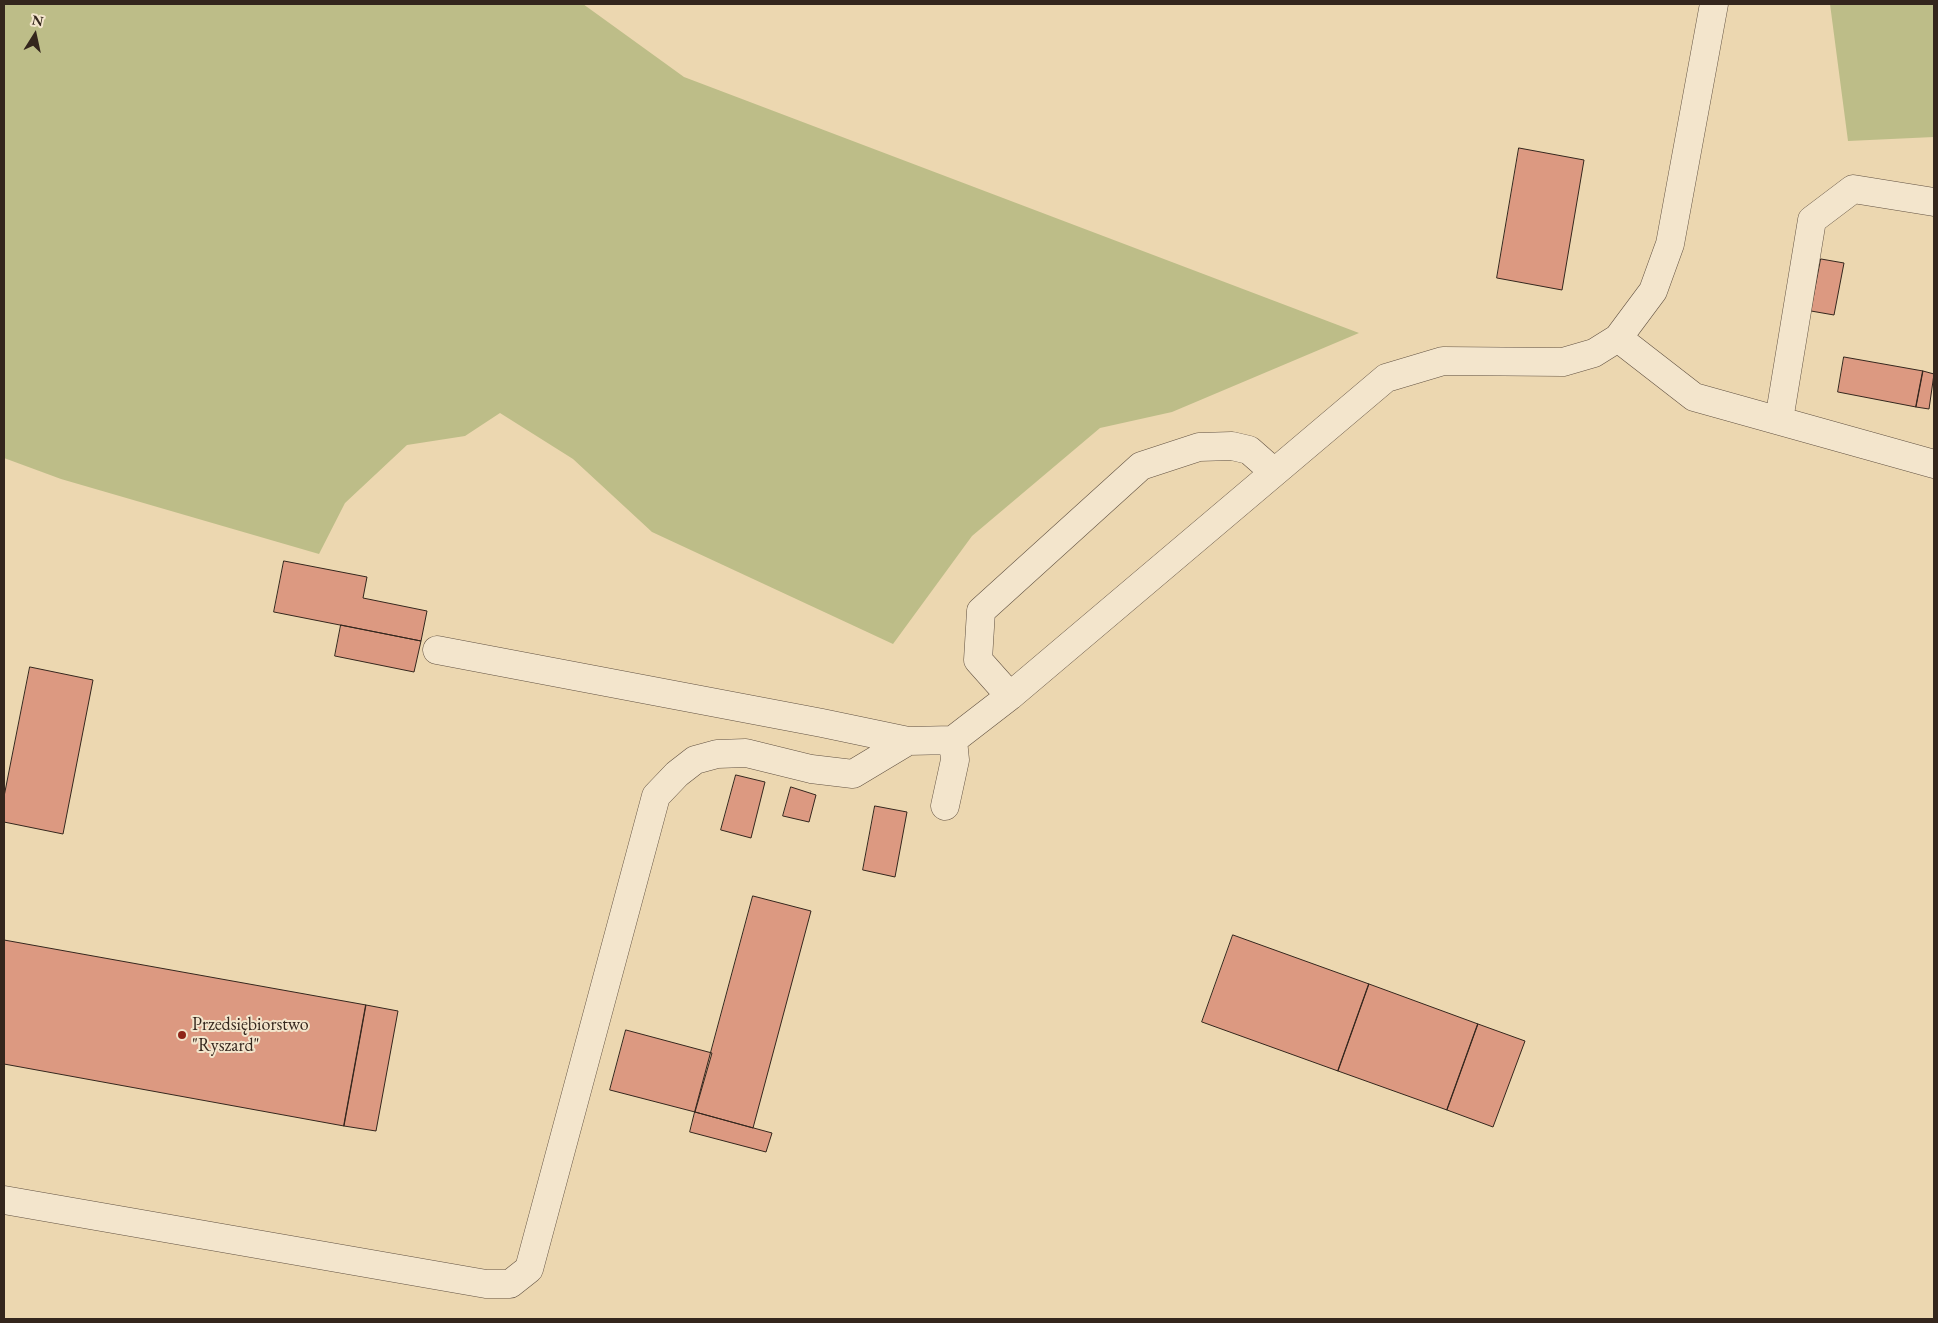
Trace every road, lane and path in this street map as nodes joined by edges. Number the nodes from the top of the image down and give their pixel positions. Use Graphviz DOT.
graph roads {
  1 [pos="1714,4"];
  2 [pos="1934,202"];
  3 [pos="1618,338"];
  4 [pos="1780,420"];
  5 [pos="1934,464"];
  6 [pos="1274,472"];
  7 [pos="437,650"];
  8 [pos="1010,696"];
  9 [pos="953,740"];
  10 [pos="908,742"];
  11 [pos="945,806"];
  12 [pos="4,1200"];
  1 -- 3 [label="lane"];
  2 -- 4 [label="lane"];
  3 -- 4 [label="lane"];
  3 -- 6 [label="lane"];
  4 -- 5 [label="lane"];
  6 -- 8 [label="lane"];
  6 -- 8 [label="lane"];
  7 -- 10 [label="lane"];
  8 -- 9 [label="lane"];
  9 -- 10 [label="lane"];
  9 -- 11 [label="lane"];
  10 -- 12 [label="lane"];
}
